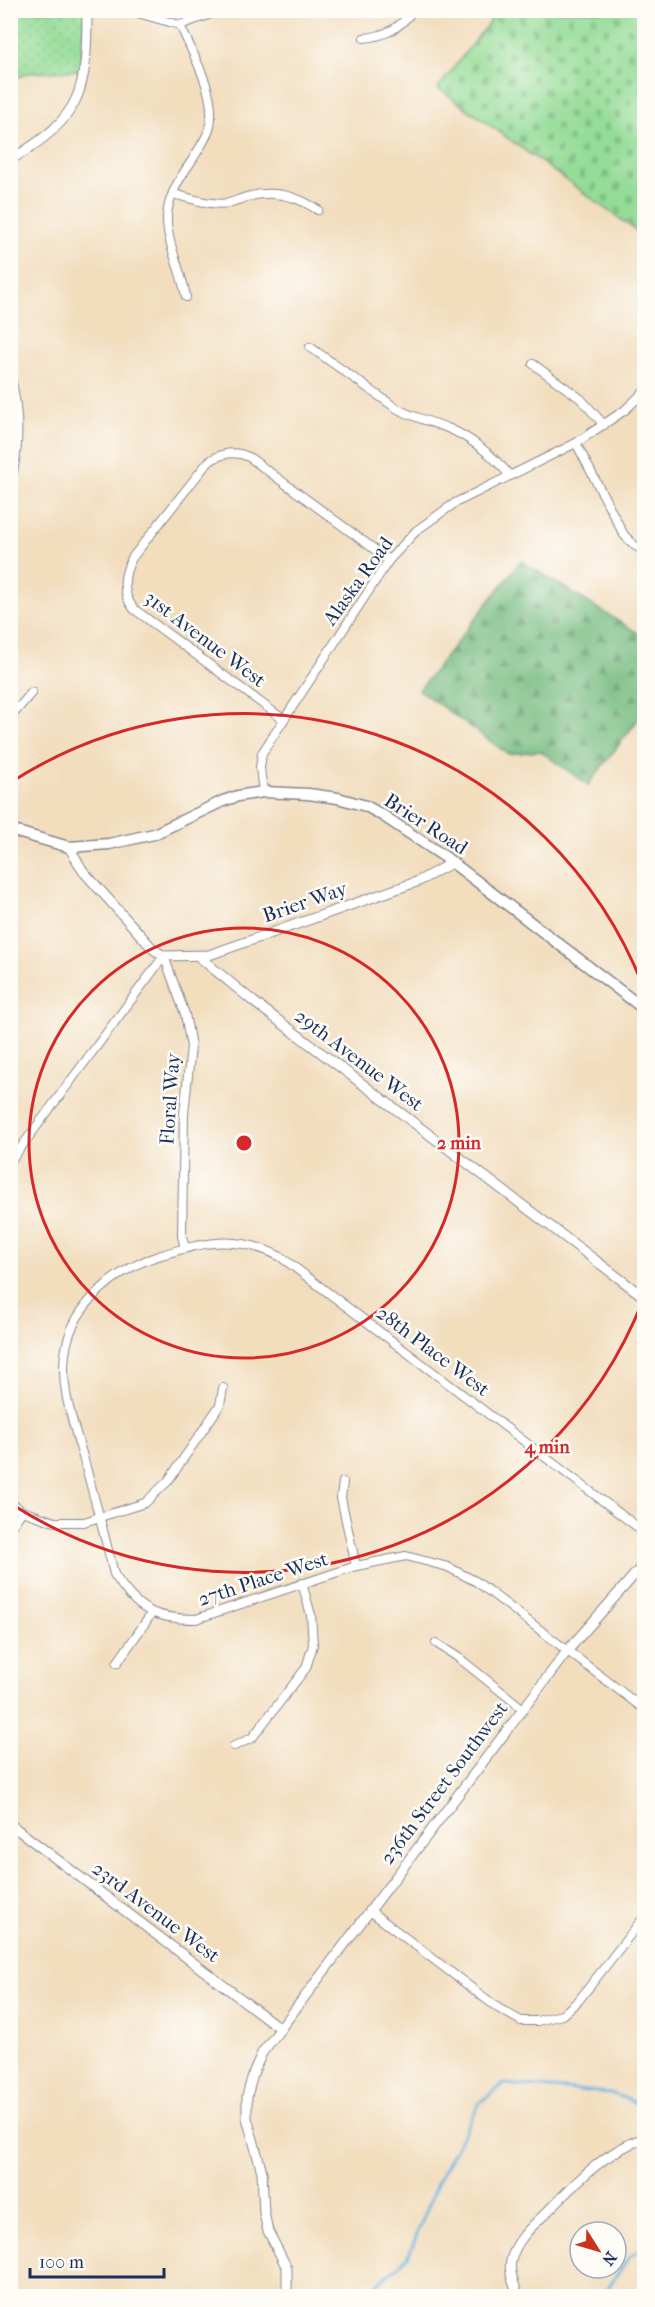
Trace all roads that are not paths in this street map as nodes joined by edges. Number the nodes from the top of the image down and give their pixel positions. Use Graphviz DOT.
graph roads {
  1 [pos="87,10"];
  2 [pos="127,10"];
  3 [pos="222,10"];
  4 [pos="413,10"];
  5 [pos="180,26"];
  6 [pos="364,38"];
  7 [pos="10,160"];
  8 [pos="173,194"];
  9 [pos="318,210"];
  10 [pos="186,297"];
  11 [pos="310,347"];
  12 [pos="533,364"];
  13 [pos="10,376"];
  14 [pos="645,392"];
  15 [pos="13,400"];
  16 [pos="604,425"];
  17 [pos="576,443"];
  18 [pos="510,476"];
  19 [pos="10,482"];
  20 [pos="645,551"];
  21 [pos="389,560"];
  22 [pos="32,692"];
  23 [pos="10,718"];
  24 [pos="283,718"];
  25 [pos="263,792"];
  26 [pos="10,830"];
  27 [pos="69,847"];
  28 [pos="453,862"];
  29 [pos="164,956"];
  30 [pos="198,956"];
  31 [pos="645,1009"];
  32 [pos="10,1162"];
  33 [pos="185,1248"];
  34 [pos="645,1298"];
  35 [pos="223,1388"];
  36 [pos="344,1482"];
  37 [pos="10,1502"];
  38 [pos="22,1511"];
  39 [pos="100,1518"];
  40 [pos="10,1528"];
  41 [pos="645,1532"];
  42 [pos="645,1564"];
  43 [pos="356,1566"];
  44 [pos="302,1583"];
  45 [pos="152,1613"];
  46 [pos="435,1643"];
  47 [pos="568,1650"];
  48 [pos="117,1663"];
  49 [pos="523,1708"];
  50 [pos="645,1709"];
  51 [pos="234,1746"];
  52 [pos="10,1824"];
  53 [pos="370,1911"];
  54 [pos="645,1917"];
  55 [pos="281,2029"];
  56 [pos="645,2138"];
  57 [pos="287,2296"];
  58 [pos="518,2296"];
  1 -- 7 [label="street"];
  2 -- 5 [label="street"];
  3 -- 5 [label="street"];
  4 -- 6 [label="street"];
  5 -- 8 [label="street"];
  8 -- 9 [label="street"];
  8 -- 10 [label="street"];
  11 -- 18 [label="street"];
  12 -- 16 [label="street"];
  13 -- 15 [label="street"];
  14 -- 16 [label="street, Alaska Road"];
  15 -- 19 [label="street"];
  16 -- 17 [label="street, Alaska Road"];
  17 -- 18 [label="street, Alaska Road"];
  17 -- 20 [label="street"];
  18 -- 21 [label="street, Alaska Road"];
  21 -- 24 [label="street, Alaska Road"];
  21 -- 24 [label="street, 31st Avenue West"];
  22 -- 23 [label="street"];
  24 -- 25 [label="street, Alaska Road"];
  25 -- 27 [label="main road, Brier Road"];
  25 -- 28 [label="main road, Brier Road"];
  26 -- 27 [label="main road, Brier Road"];
  27 -- 29 [label="street"];
  28 -- 30 [label="street, Brier Way"];
  28 -- 31 [label="main road, Brier Road"];
  29 -- 30 [label="street, Brier Way"];
  29 -- 32 [label="street"];
  29 -- 33 [label="street, Floral Way"];
  30 -- 34 [label="street, 29th Avenue West"];
  33 -- 39 [label="street, 27th Place West"];
  33 -- 41 [label="street, 28th Place West"];
  35 -- 39 [label="street"];
  36 -- 43 [label="street"];
  37 -- 38 [label="street"];
  38 -- 39 [label="street"];
  38 -- 40 [label="street"];
  39 -- 45 [label="street, 27th Place West"];
  42 -- 47 [label="street, 236th Street Southwest"];
  43 -- 44 [label="street, 27th Place West"];
  43 -- 47 [label="street, 27th Place West"];
  44 -- 45 [label="street, 27th Place West"];
  44 -- 51 [label="street"];
  45 -- 48 [label="street"];
  46 -- 49 [label="street"];
  47 -- 49 [label="street, 236th Street Southwest"];
  47 -- 50 [label="street, 27th Place West"];
  49 -- 53 [label="street, 236th Street Southwest"];
  52 -- 55 [label="street, 23rd Avenue West"];
  53 -- 54 [label="street"];
  53 -- 55 [label="street, 236th Street Southwest"];
  55 -- 57 [label="street, 236th Street Southwest"];
  56 -- 58 [label="street"];
}
